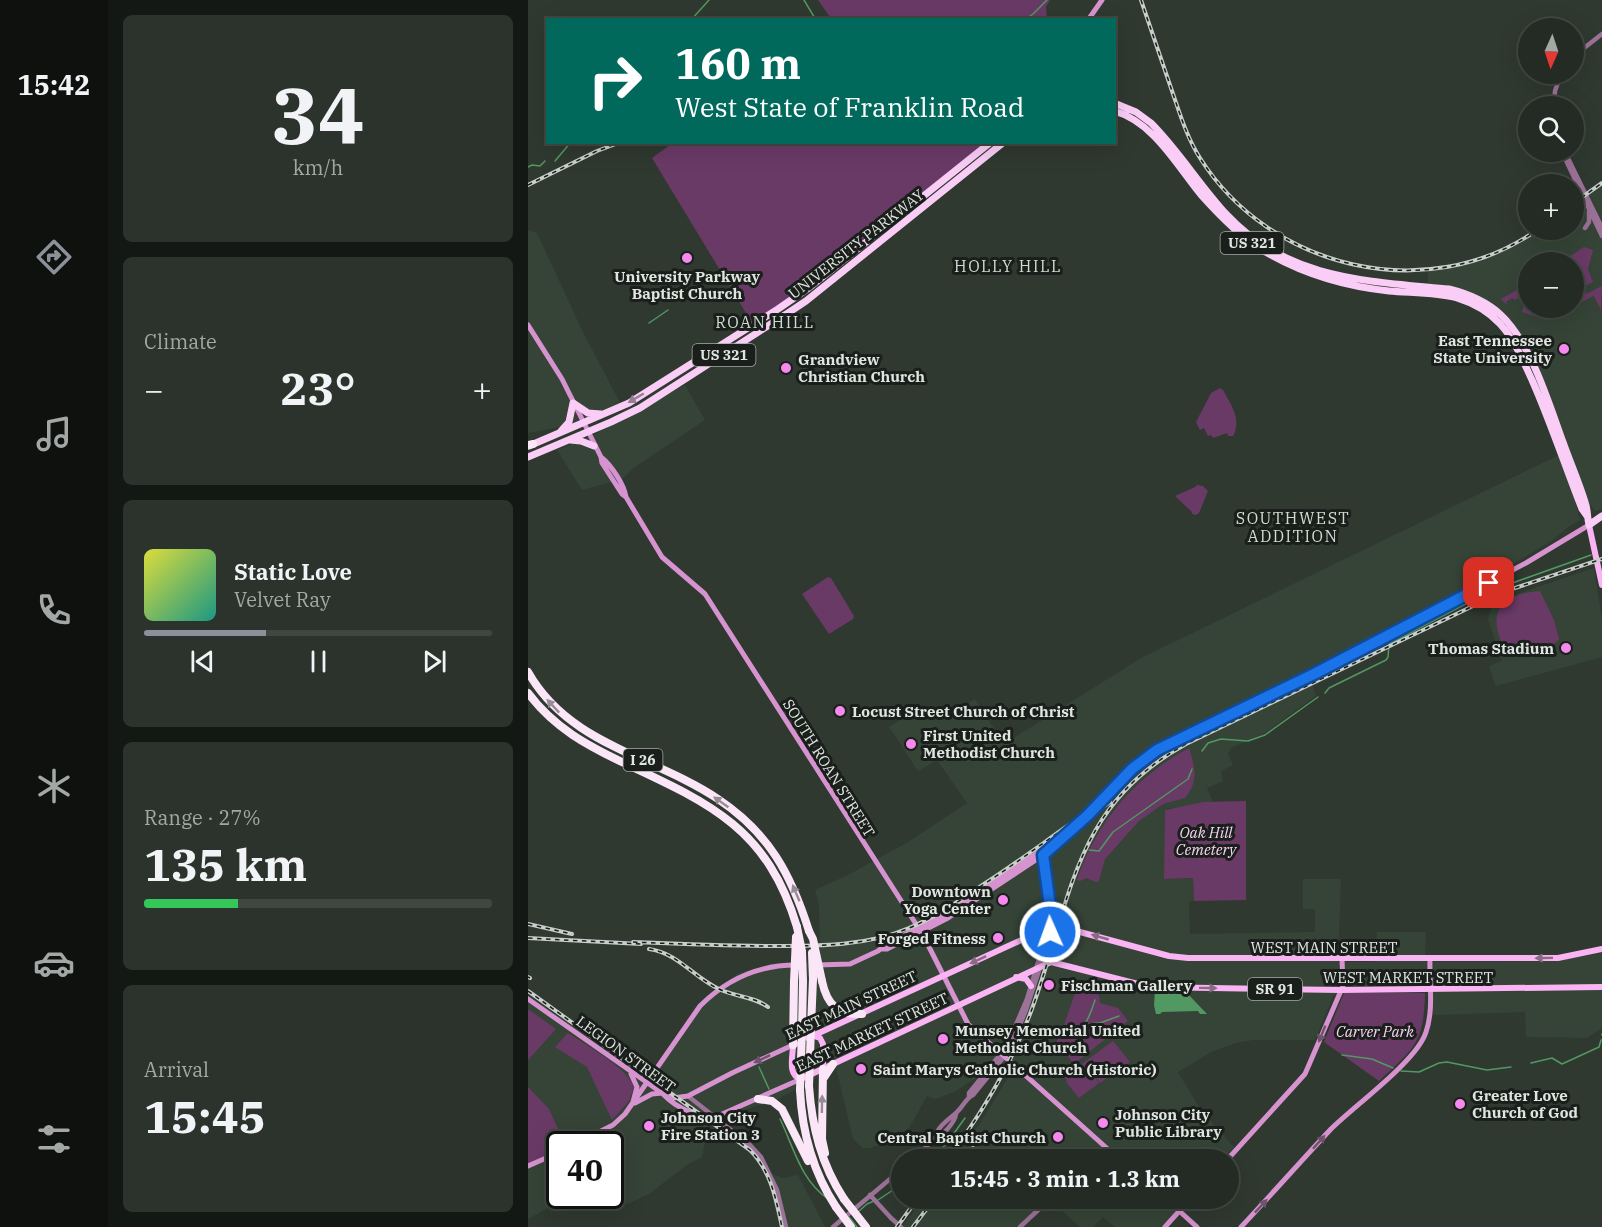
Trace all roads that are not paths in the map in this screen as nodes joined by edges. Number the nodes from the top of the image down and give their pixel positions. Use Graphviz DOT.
graph roads {
  1 [pos="1102,0"];
  2 [pos="1089,18"];
  3 [pos="1602,34"];
  4 [pos="1584,48"];
  5 [pos="1116,104"];
  6 [pos="1116,112"];
  7 [pos="989,144"];
  8 [pos="1002,144"];
  9 [pos="1568,162"];
  10 [pos="1568,162"];
  11 [pos="941,183"];
  12 [pos="946,190"];
  13 [pos="1589,209"];
  14 [pos="1597,221"];
  15 [pos="1585,228"];
  16 [pos="1602,228"];
  17 [pos="1602,236"];
  18 [pos="820,278"];
  19 [pos="826,286"];
  20 [pos="1389,287"];
  21 [pos="528,325"];
  22 [pos="723,344"];
  23 [pos="728,352"];
  24 [pos="674,376"];
  25 [pos="679,384"];
  26 [pos="573,403"];
  27 [pos="607,414"];
  28 [pos="583,424"];
  29 [pos="587,432"];
  30 [pos="557,435"];
  31 [pos="568,440"];
  32 [pos="530,446"];
  33 [pos="594,446"];
  34 [pos="528,457"];
  35 [pos="1602,516"];
  36 [pos="1589,525"];
  37 [pos="1602,585"];
  38 [pos="528,672"];
  39 [pos="528,693"];
  40 [pos="1040,854"];
  41 [pos="1030,864"];
  42 [pos="1041,870"];
  43 [pos="1050,927"];
  44 [pos="796,928"];
  45 [pos="808,928"];
  46 [pos="920,931"];
  47 [pos="1602,949"];
  48 [pos="1342,958"];
  49 [pos="1430,959"];
  50 [pos="1039,967"];
  51 [pos="943,976"];
  52 [pos="1016,977"];
  53 [pos="1031,986"];
  54 [pos="1602,987"];
  55 [pos="1430,989"];
  56 [pos="1341,990"];
  57 [pos="528,999"];
  58 [pos="958,1005"];
  59 [pos="862,1014"];
  60 [pos="813,1036"];
  61 [pos="793,1045"];
  62 [pos="1001,1056"];
  63 [pos="833,1064"];
  64 [pos="823,1069"];
  65 [pos="629,1070"];
  66 [pos="801,1079"];
  67 [pos="823,1080"];
  68 [pos="648,1083"];
  69 [pos="662,1093"];
  70 [pos="688,1096"];
  71 [pos="758,1099"];
  72 [pos="632,1106"];
  73 [pos="687,1110"];
  74 [pos="714,1117"];
  75 [pos="601,1131"];
  76 [pos="924,1149"];
  77 [pos="1108,1149"];
  78 [pos="1237,1149"];
  79 [pos="546,1158"];
  80 [pos="528,1166"];
  81 [pos="828,1169"];
  82 [pos="891,1179"];
  83 [pos="820,1181"];
  84 [pos="871,1196"];
  85 [pos="1039,1209"];
  86 [pos="1178,1209"];
  87 [pos="1180,1211"];
  88 [pos="786,1227"];
  89 [pos="833,1227"];
  90 [pos="852,1227"];
  91 [pos="866,1227"];
  92 [pos="901,1227"];
  93 [pos="1020,1227"];
  94 [pos="1165,1227"];
  95 [pos="1197,1227"];
  96 [pos="1241,1227"];
  1 -- 2 [label="main road"];
  3 -- 4 [label="street"];
  5 -- 20 [label="highway, US 321"];
  6 -- 20 [label="highway, US 321"];
  7 -- 11 [label="highway, UNIVERSITY PARKWAY / US 321"];
  8 -- 12 [label="highway, UNIVERSITY PARKWAY / US 321"];
  9 -- 13 [label="street"];
  10 -- 14 [label="street"];
  11 -- 12 [label="highway"];
  11 -- 18 [label="highway, UNIVERSITY PARKWAY / US 321"];
  12 -- 19 [label="highway, UNIVERSITY PARKWAY / US 321"];
  13 -- 14 [label="street"];
  13 -- 15 [label="street"];
  14 -- 16 [label="street"];
  14 -- 17 [label="street"];
  18 -- 19 [label="highway"];
  18 -- 22 [label="highway, UNIVERSITY PARKWAY / US 321"];
  19 -- 23 [label="highway, UNIVERSITY PARKWAY / US 321"];
  20 -- 36 [label="highway, US 321"];
  21 -- 26 [label="main road, SOUTH ROAN STREET"];
  22 -- 23 [label="highway"];
  22 -- 24 [label="highway, UNIVERSITY PARKWAY / US 321"];
  23 -- 25 [label="highway, UNIVERSITY PARKWAY / US 321"];
  24 -- 25 [label="highway"];
  24 -- 27 [label="highway, UNIVERSITY PARKWAY / US 321, one-way"];
  25 -- 29 [label="highway, UNIVERSITY PARKWAY / US 321"];
  26 -- 27 [label="highway"];
  26 -- 28 [label="main road, SOUTH ROAN STREET"];
  26 -- 30 [label="highway"];
  27 -- 28 [label="highway, UNIVERSITY PARKWAY / US 321"];
  28 -- 29 [label="main road, SOUTH ROAN STREET"];
  28 -- 30 [label="highway, UNIVERSITY PARKWAY / US 321"];
  29 -- 31 [label="highway, UNIVERSITY PARKWAY / US 321"];
  29 -- 33 [label="main road, SOUTH ROAN STREET"];
  30 -- 32 [label="highway, UNIVERSITY PARKWAY / US 321"];
  31 -- 33 [label="highway"];
  31 -- 34 [label="highway, UNIVERSITY PARKWAY / US 321"];
  33 -- 46 [label="main road, SOUTH ROAN STREET"];
  35 -- 36 [label="highway"];
  36 -- 37 [label="main road"];
  36 -- 40 [label="main road"];
  45 -- 38 [label="highway, I 26, one-way"];
  39 -- 44 [label="highway, I 26"];
  40 -- 41 [label="main road"];
  40 -- 42 [label="street"];
  40 -- 43 [label="street"];
  40 -- 46 [label="main road"];
  41 -- 42 [label="street"];
  41 -- 46 [label="main road"];
  42 -- 43 [label="street"];
  48 -- 43 [label="main road, WEST MAIN STREET / SR 91, one-way"];
  43 -- 50 [label="street"];
  43 -- 51 [label="main road, EAST MAIN STREET, one-way"];
  44 -- 61 [label="highway, bridge"];
  44 -- 83 [label="highway, bridge"];
  45 -- 59 [label="highway, bridge"];
  45 -- 81 [label="highway, I 26, bridge"];
  46 -- 51 [label="main road, SOUTH ROAN STREET"];
  46 -- 68 [label="main road"];
  47 -- 49 [label="main road, WEST MAIN STREET / SR 91, one-way"];
  48 -- 49 [label="main road, WEST MAIN STREET / SR 91"];
  48 -- 56 [label="main road"];
  49 -- 55 [label="main road"];
  50 -- 52 [label="main road, EAST MARKET STREET / SR 91"];
  50 -- 53 [label="street"];
  50 -- 56 [label="main road, WEST MARKET STREET / SR 91, one-way"];
  50 -- 62 [label="street"];
  51 -- 58 [label="main road, SOUTH ROAN STREET"];
  51 -- 59 [label="main road, EAST MAIN STREET"];
  52 -- 53 [label="main road"];
  52 -- 58 [label="main road, EAST MARKET STREET / SR 91"];
  53 -- 62 [label="street"];
  54 -- 55 [label="main road, WEST MARKET STREET / SR 91"];
  55 -- 56 [label="main road, WEST MARKET STREET / SR 91"];
  96 -- 55 [label="main road, one-way"];
  56 -- 78 [label="main road, one-way"];
  57 -- 65 [label="main road, LEGION STREET"];
  58 -- 62 [label="main road, SOUTH ROAN STREET"];
  58 -- 63 [label="main road, EAST MARKET STREET / SR 91"];
  59 -- 60 [label="main road, EAST MAIN STREET"];
  60 -- 61 [label="main road, EAST MAIN STREET"];
  60 -- 64 [label="main road"];
  61 -- 66 [label="main road"];
  61 -- 70 [label="main road, EAST MAIN STREET, one-way"];
  62 -- 76 [label="street"];
  62 -- 77 [label="main road, SOUTH ROAN STREET"];
  63 -- 64 [label="main road, EAST MARKET STREET / SR 91"];
  63 -- 67 [label="highway"];
  64 -- 66 [label="main road, EAST MARKET STREET / SR 91"];
  64 -- 67 [label="highway"];
  65 -- 68 [label="main road, LEGION STREET"];
  65 -- 72 [label="main road"];
  66 -- 71 [label="main road, EAST MARKET STREET / SR 91"];
  81 -- 67 [label="highway, one-way"];
  68 -- 69 [label="main road, LEGION STREET"];
  68 -- 72 [label="main road"];
  69 -- 70 [label="main road"];
  69 -- 72 [label="main road"];
  69 -- 73 [label="main road, LEGION STREET"];
  70 -- 73 [label="main road"];
  70 -- 74 [label="street"];
  71 -- 74 [label="main road, EAST MARKET STREET / SR 91"];
  71 -- 83 [label="highway"];
  72 -- 75 [label="main road"];
  73 -- 74 [label="main road, LEGION STREET"];
  74 -- 88 [label="street"];
  79 -- 80 [label="main road"];
  81 -- 91 [label="highway, I 26, bridge"];
  82 -- 84 [label="street"];
  83 -- 90 [label="highway, bridge"];
  84 -- 89 [label="street"];
  84 -- 92 [label="street"];
  85 -- 93 [label="street"];
  86 -- 87 [label="main road"];
  87 -- 94 [label="main road"];
  87 -- 95 [label="main road"];
}
